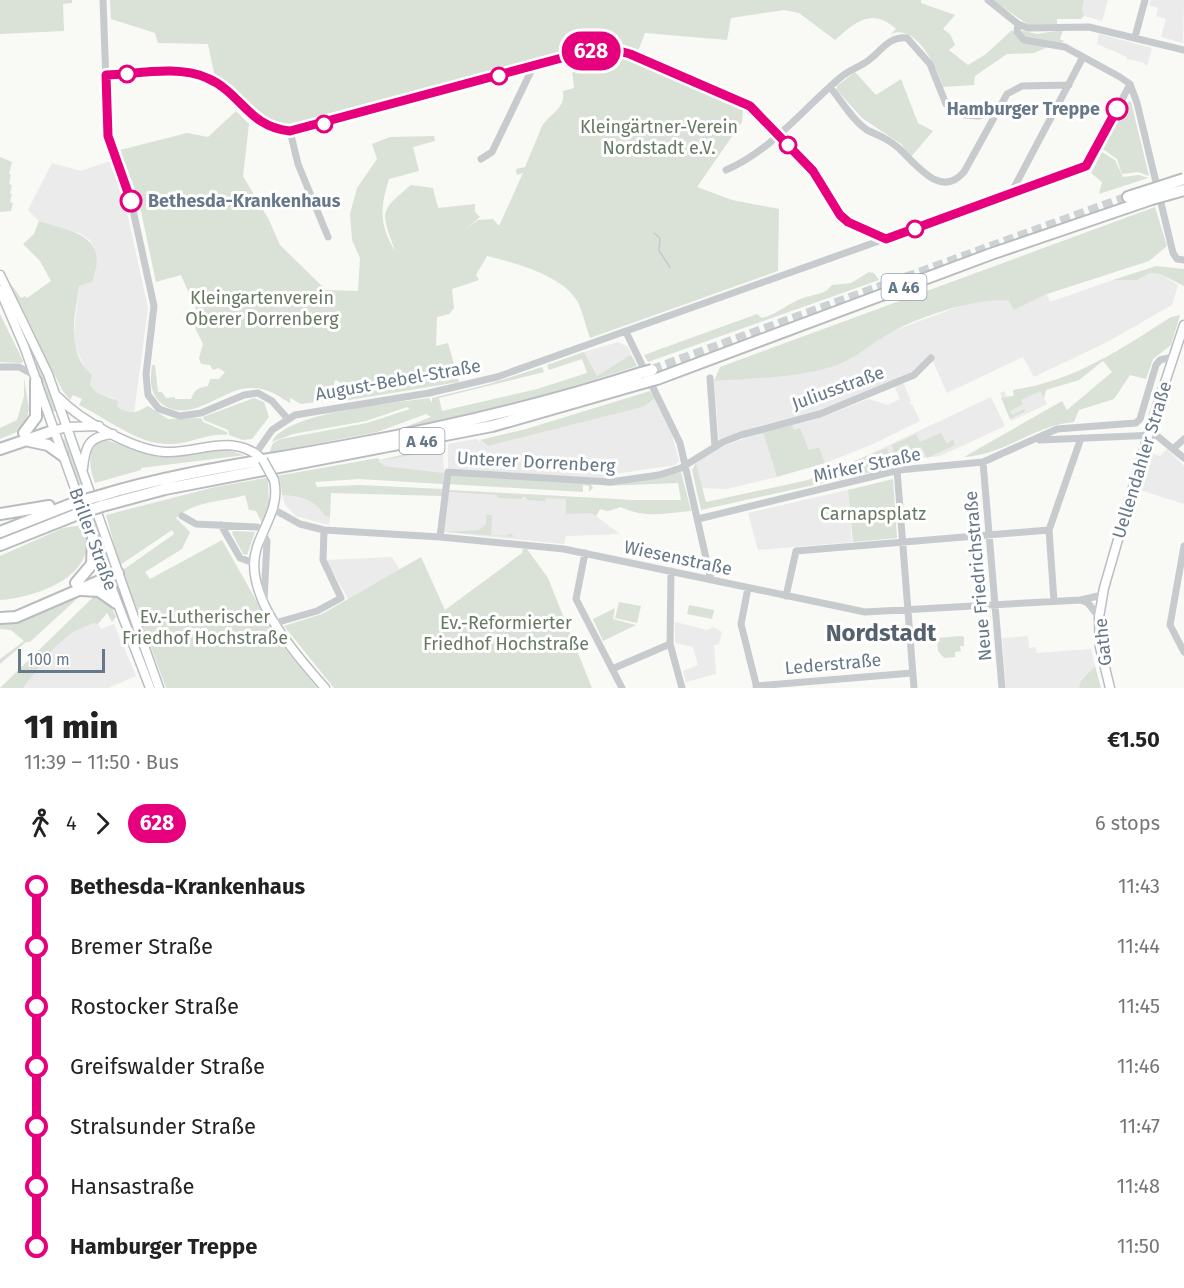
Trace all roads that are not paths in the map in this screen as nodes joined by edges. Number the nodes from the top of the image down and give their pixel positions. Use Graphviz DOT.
graph roads {
  1 [pos="103,0"];
  2 [pos="988,0"];
  3 [pos="1145,0"];
  4 [pos="1018,24"];
  5 [pos="1135,37"];
  6 [pos="1184,50"];
  7 [pos="1083,57"];
  8 [pos="533,67"];
  9 [pos="106,75"];
  10 [pos="1130,84"];
  11 [pos="1069,85"];
  12 [pos="830,87"];
  13 [pos="997,110"];
  14 [pos="290,131"];
  15 [pos="778,134"];
  16 [pos="481,159"];
  17 [pos="726,170"];
  18 [pos="1184,179"];
  19 [pos="1184,190"];
  20 [pos="1010,195"];
  21 [pos="1151,195"];
  22 [pos="1128,197"];
  23 [pos="328,237"];
  24 [pos="886,239"];
  25 [pos="1184,260"];
  26 [pos="1,282"];
  27 [pos="1184,325"];
  28 [pos="627,332"];
  29 [pos="1173,357"];
  30 [pos="932,358"];
  31 [pos="0,367"];
  32 [pos="35,378"];
  33 [pos="710,378"];
  34 [pos="56,394"];
  35 [pos="286,418"];
  36 [pos="65,423"];
  37 [pos="99,426"];
  38 [pos="52,427"];
  39 [pos="113,434"];
  40 [pos="1148,434"];
  41 [pos="24,437"];
  42 [pos="1081,438"];
  43 [pos="1184,440"];
  44 [pos="1034,441"];
  45 [pos="0,442"];
  46 [pos="716,447"];
  47 [pos="1174,448"];
  48 [pos="0,449"];
  49 [pos="256,453"];
  50 [pos="62,456"];
  51 [pos="1184,458"];
  52 [pos="983,462"];
  53 [pos="685,464"];
  54 [pos="897,470"];
  55 [pos="83,472"];
  56 [pos="100,501"];
  57 [pos="75,506"];
  58 [pos="273,509"];
  59 [pos="0,514"];
  60 [pos="182,516"];
  61 [pos="699,519"];
  62 [pos="221,525"];
  63 [pos="260,530"];
  64 [pos="324,530"];
  65 [pos="1049,530"];
  66 [pos="0,532"];
  67 [pos="989,535"];
  68 [pos="440,537"];
  69 [pos="93,540"];
  70 [pos="903,542"];
  71 [pos="1184,546"];
  72 [pos="0,547"];
  73 [pos="585,553"];
  74 [pos="254,563"];
  75 [pos="709,564"];
  76 [pos="116,566"];
  77 [pos="671,571"];
  78 [pos="103,573"];
  79 [pos="703,578"];
  80 [pos="711,580"];
  81 [pos="81,586"];
  82 [pos="748,588"];
  83 [pos="1102,595"];
  84 [pos="786,596"];
  85 [pos="113,597"];
  86 [pos="1081,600"];
  87 [pos="1054,601"];
  88 [pos="264,603"];
  89 [pos="995,605"];
  90 [pos="0,611"];
  91 [pos="908,611"];
  92 [pos="1099,617"];
  93 [pos="0,618"];
  94 [pos="275,623"];
  95 [pos="670,644"];
  96 [pos="1184,652"];
  97 [pos="612,669"];
  98 [pos="912,673"];
  99 [pos="756,687"];
  100 [pos="150,688"];
  101 [pos="159,688"];
  102 [pos="325,688"];
  103 [pos="622,688"];
  104 [pos="682,688"];
  105 [pos="914,688"];
  106 [pos="1002,688"];
  107 [pos="1110,688"];
  1 -- 9 [label="street"];
  2 -- 4 [label="street"];
  3 -- 5 [label="street"];
  4 -- 5 [label="street"];
  4 -- 7 [label="street"];
  5 -- 6 [label="street"];
  7 -- 10 [label="street"];
  7 -- 11 [label="street"];
  8 -- 14 [label="street"];
  8 -- 15 [label="street"];
  8 -- 16 [label="street"];
  9 -- 14 [label="street"];
  9 -- 35 [label="street"];
  10 -- 20 [label="street, August-Bebel-Straße"];
  10 -- 25 [label="street"];
  11 -- 13 [label="street"];
  11 -- 20 [label="street"];
  12 -- 13 [label="street"];
  12 -- 13 [label="street"];
  12 -- 15 [label="street"];
  14 -- 23 [label="street"];
  15 -- 17 [label="street"];
  15 -- 24 [label="street"];
  18 -- 21 [label="highway, A 46, bridge"];
  19 -- 21 [label="highway, A 46, bridge"];
  20 -- 24 [label="street, August-Bebel-Straße"];
  21 -- 22 [label="highway, A 46"];
  21 -- 56 [label="highway, A 46"];
  24 -- 28 [label="street, August-Bebel-Straße"];
  26 -- 32 [label="main road, Briller Straße"];
  26 -- 34 [label="main road, Briller Straße"];
  27 -- 29 [label="main road, Uellendahler Straße"];
  28 -- 35 [label="street, August-Bebel-Straße"];
  28 -- 53 [label="street"];
  29 -- 40 [label="main road, Uellendahler Straße"];
  29 -- 44 [label="street, Mirker Straße"];
  30 -- 46 [label="street, Juliusstraße"];
  31 -- 32 [label="street"];
  32 -- 38 [label="main road, Briller Straße"];
  32 -- 41 [label="highway"];
  33 -- 46 [label="street"];
  34 -- 36 [label="main road, Briller Straße"];
  34 -- 37 [label="main road"];
  35 -- 49 [label="street, August-Bebel-Straße"];
  36 -- 37 [label="main road"];
  36 -- 38 [label="main road"];
  36 -- 55 [label="main road, Briller Straße"];
  37 -- 39 [label="main road"];
  38 -- 41 [label="highway"];
  38 -- 50 [label="main road, Briller Straße"];
  39 -- 49 [label="main road"];
  39 -- 55 [label="main road"];
  40 -- 42 [label="street"];
  40 -- 47 [label="street"];
  40 -- 83 [label="main road, Uellendahler Straße"];
  41 -- 45 [label="highway"];
  41 -- 48 [label="highway"];
  41 -- 50 [label="highway"];
  42 -- 44 [label="street"];
  42 -- 65 [label="street"];
  43 -- 47 [label="street"];
  44 -- 52 [label="street, Mirker Straße"];
  46 -- 53 [label="street, Juliusstraße"];
  47 -- 51 [label="street"];
  49 -- 58 [label="main road, bridge"];
  50 -- 69 [label="main road, Briller Straße"];
  52 -- 54 [label="street, Mirker Straße"];
  52 -- 67 [label="street, Neue Friedrichstraße"];
  53 -- 61 [label="street"];
  53 -- 68 [label="street, Unterer Dorrenberg"];
  54 -- 61 [label="street, Mirker Straße"];
  54 -- 70 [label="street"];
  55 -- 76 [label="main road, Briller Straße"];
  56 -- 57 [label="highway, A 46, bridge"];
  56 -- 57 [label="highway, A 46, bridge"];
  57 -- 59 [label="highway"];
  57 -- 66 [label="highway, A 46"];
  57 -- 72 [label="highway, A 46"];
  58 -- 63 [label="main road"];
  58 -- 64 [label="street, Wiesenstraße"];
  60 -- 62 [label="street"];
  61 -- 75 [label="street"];
  62 -- 63 [label="street"];
  62 -- 74 [label="street"];
  63 -- 74 [label="main road"];
  63 -- 88 [label="street"];
  64 -- 68 [label="street, Wiesenstraße"];
  64 -- 94 [label="street"];
  65 -- 67 [label="street"];
  65 -- 87 [label="street"];
  67 -- 70 [label="street"];
  67 -- 89 [label="street, Neue Friedrichstraße"];
  68 -- 73 [label="street, Wiesenstraße"];
  69 -- 78 [label="main road, Briller Straße"];
  69 -- 81 [label="highway"];
  70 -- 84 [label="street"];
  70 -- 91 [label="street"];
  71 -- 96 [label="street"];
  73 -- 77 [label="street, Wiesenstraße"];
  73 -- 97 [label="street"];
  74 -- 88 [label="main road"];
  75 -- 79 [label="street"];
  75 -- 80 [label="street"];
  76 -- 78 [label="highway"];
  76 -- 101 [label="main road, Briller Straße"];
  77 -- 79 [label="street, Wiesenstraße"];
  77 -- 95 [label="street"];
  78 -- 81 [label="highway"];
  78 -- 85 [label="main road, Briller Straße"];
  79 -- 80 [label="street, Wiesenstraße"];
  80 -- 82 [label="street, Wiesenstraße"];
  81 -- 85 [label="highway"];
  81 -- 90 [label="highway"];
  81 -- 93 [label="highway"];
  82 -- 84 [label="street, Wiesenstraße"];
  82 -- 99 [label="street"];
  83 -- 86 [label="street, Wiesenstraße"];
  83 -- 92 [label="main road, Gathe"];
  84 -- 91 [label="street, Wiesenstraße"];
  85 -- 100 [label="main road, Briller Straße"];
  86 -- 87 [label="street, Wiesenstraße"];
  86 -- 92 [label="street"];
  87 -- 89 [label="street, Wiesenstraße"];
  88 -- 94 [label="main road"];
  89 -- 91 [label="street, Wiesenstraße"];
  89 -- 106 [label="street, Neue Friedrichstraße"];
  91 -- 98 [label="street"];
  92 -- 107 [label="main road, Gathe"];
  94 -- 102 [label="main road"];
  95 -- 97 [label="street"];
  95 -- 104 [label="street"];
  97 -- 103 [label="street"];
  98 -- 99 [label="street, Lederstraße"];
  98 -- 105 [label="street"];
}
